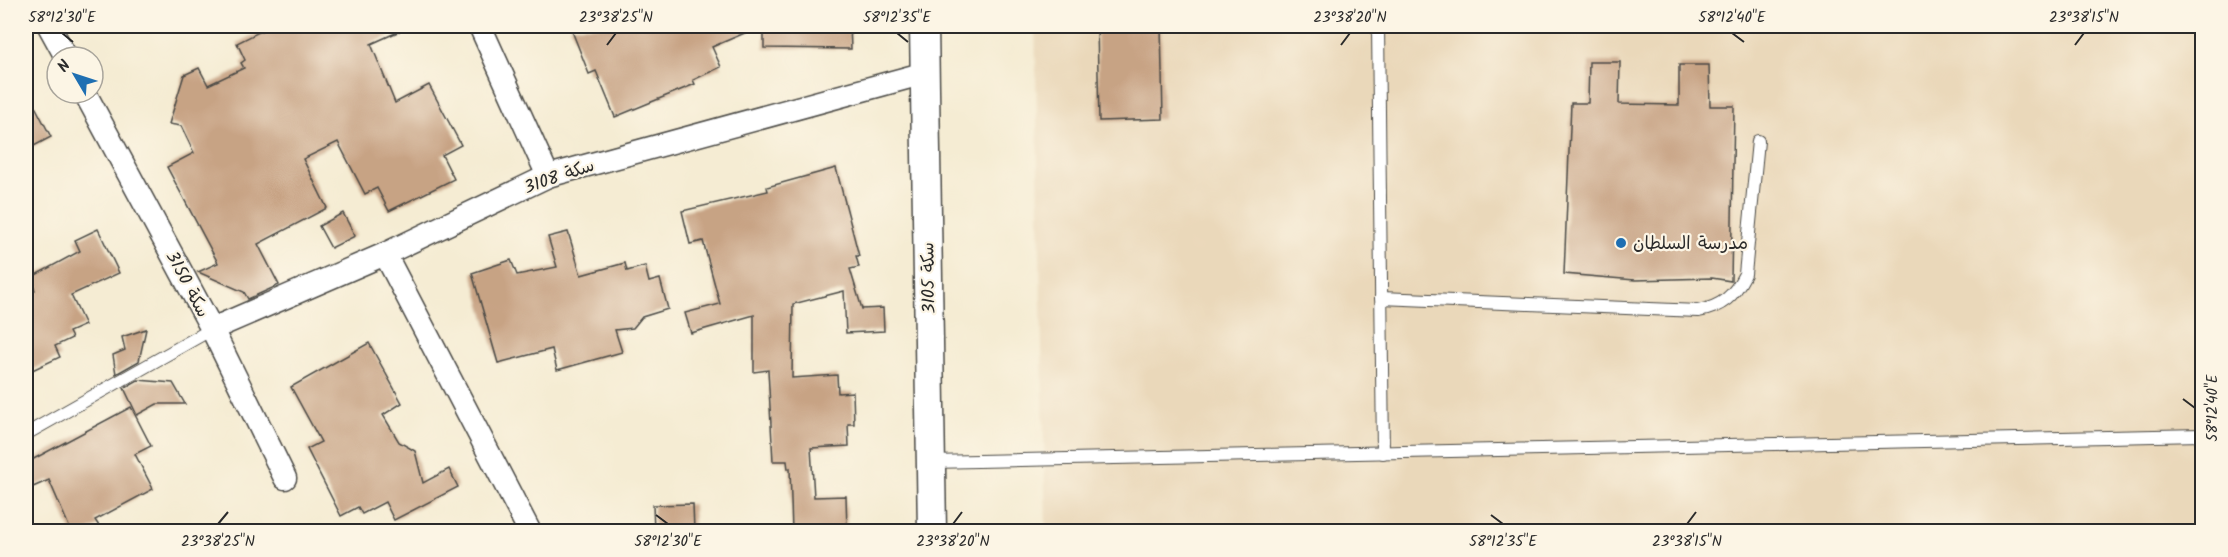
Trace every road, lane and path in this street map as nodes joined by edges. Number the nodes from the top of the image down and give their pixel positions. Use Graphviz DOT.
graph roads {
  1 [pos="49,26"];
  2 [pos="480,26"];
  3 [pos="924,26"];
  4 [pos="1378,26"];
  5 [pos="59,45"];
  6 [pos="925,73"];
  7 [pos="91,105"];
  8 [pos="1758,141"];
  9 [pos="548,176"];
  10 [pos="385,254"];
  11 [pos="1381,298"];
  12 [pos="212,328"];
  13 [pos="26,434"];
  14 [pos="2202,435"];
  15 [pos="1383,453"];
  16 [pos="931,462"];
  17 [pos="285,477"];
  18 [pos="530,531"];
  19 [pos="932,531"];
  1 -- 5 [label="street"];
  2 -- 9 [label="street"];
  3 -- 6 [label="street, سكة 3105"];
  4 -- 11 [label="lane"];
  6 -- 9 [label="street, سكة 3108"];
  6 -- 16 [label="street, سكة 3105"];
  7 -- 12 [label="street, سكة 3150"];
  8 -- 11 [label="lane"];
  9 -- 10 [label="street, سكة 3108"];
  10 -- 12 [label="street, سكة 3108"];
  10 -- 18 [label="street"];
  11 -- 15 [label="lane"];
  12 -- 13 [label="lane"];
  12 -- 17 [label="street, سكة 3150"];
  14 -- 15 [label="lane"];
  15 -- 16 [label="lane"];
  16 -- 19 [label="street, سكة 3105"];
}
